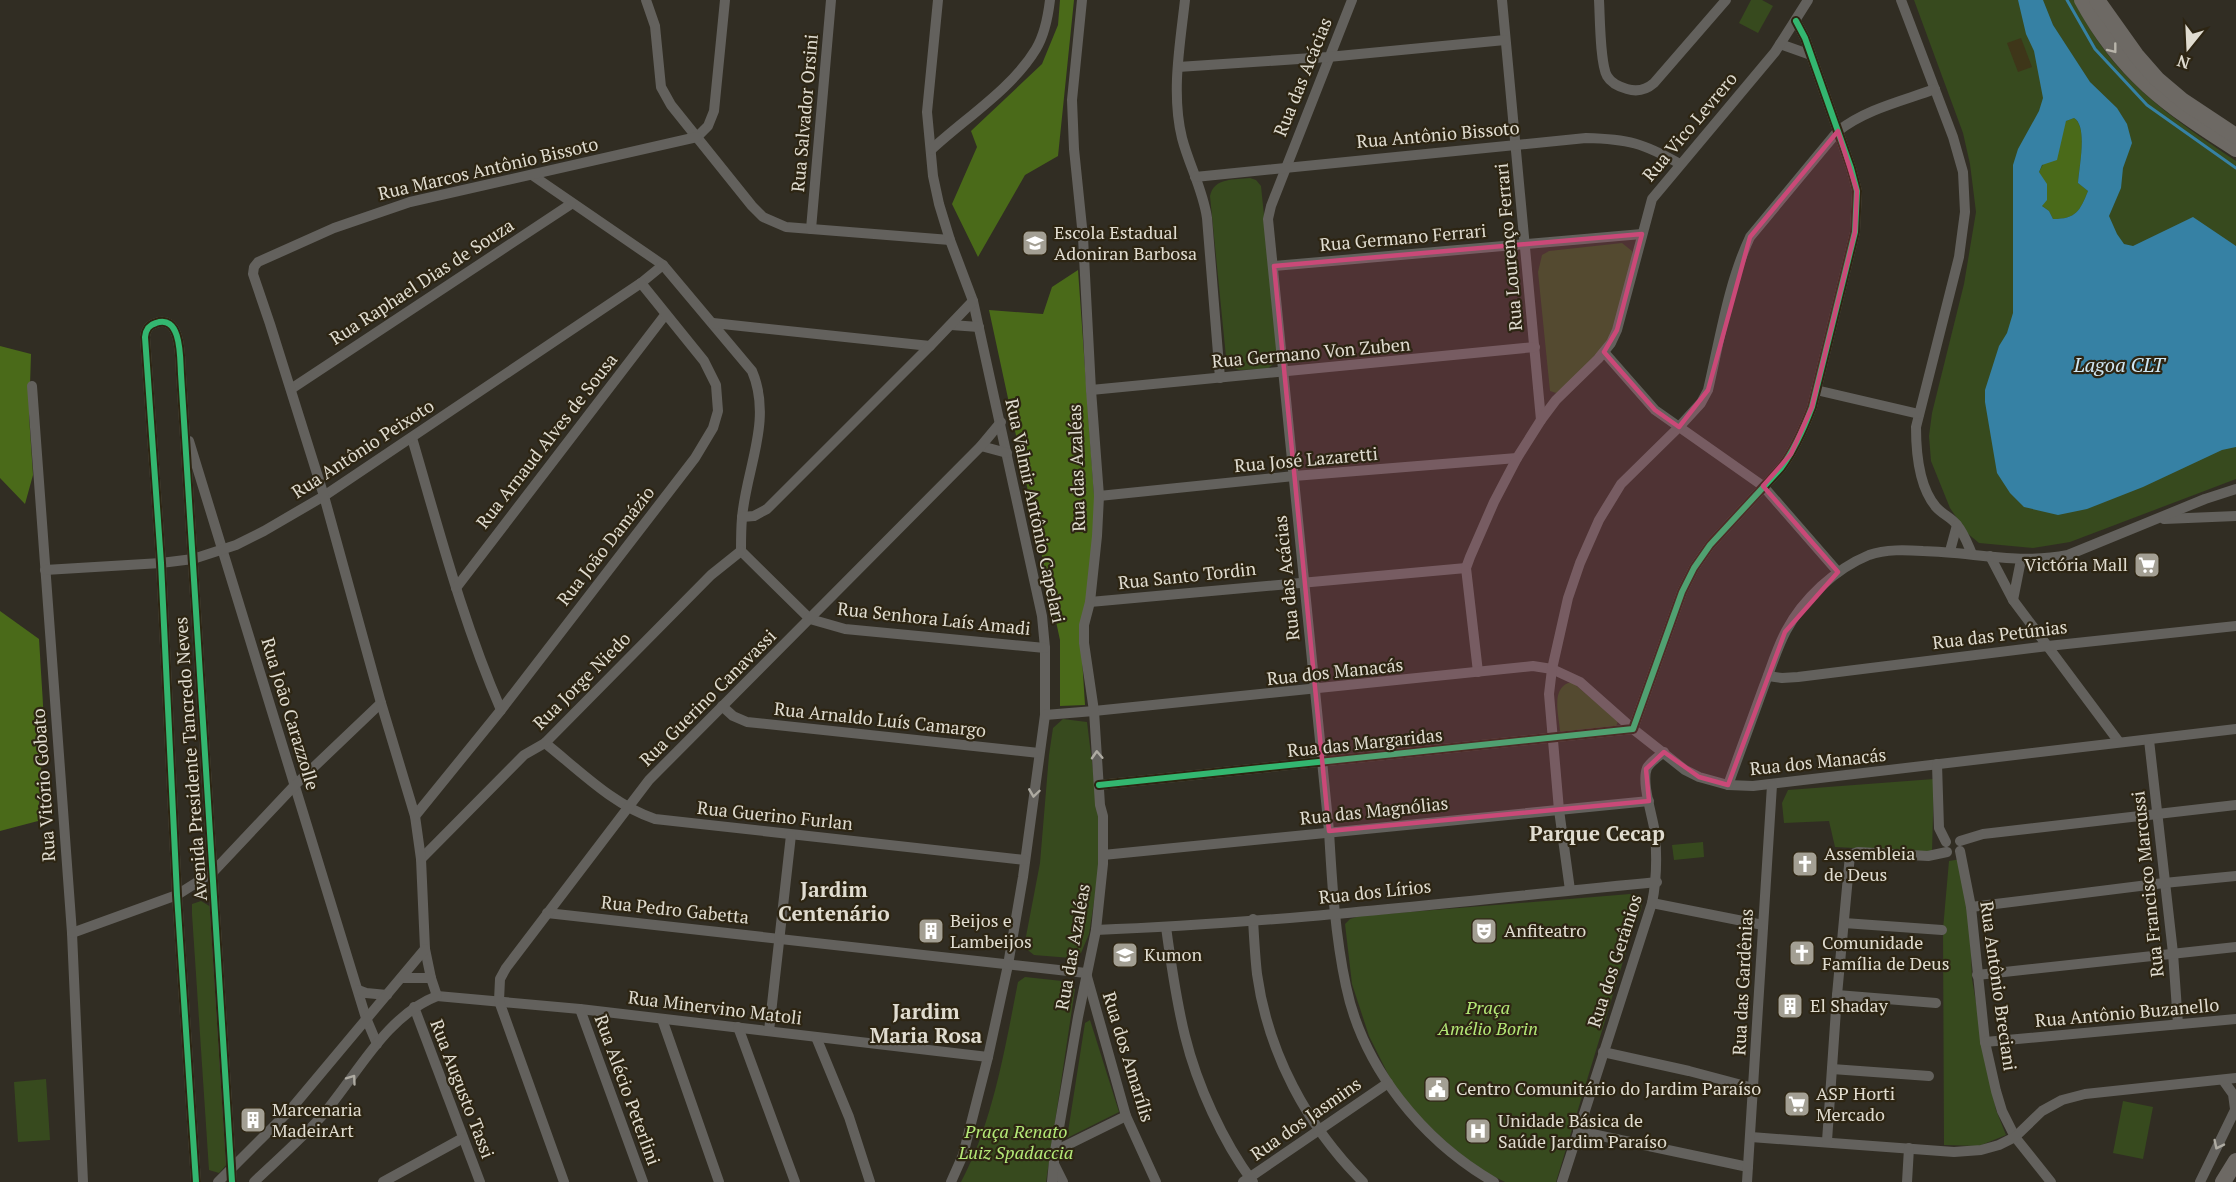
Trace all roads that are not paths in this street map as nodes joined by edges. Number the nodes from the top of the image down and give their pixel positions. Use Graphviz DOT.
graph roads {
  1 [pos="646,0"];
  2 [pos="725,0"];
  3 [pos="831,0"];
  4 [pos="938,0"];
  5 [pos="1050,0"];
  6 [pos="1082,0"];
  7 [pos="1185,0"];
  8 [pos="1352,0"];
  9 [pos="1502,0"];
  10 [pos="1599,0"];
  11 [pos="1726,0"];
  12 [pos="1808,0"];
  13 [pos="1901,0"];
  14 [pos="2082,0"];
  15 [pos="2097,0"];
  16 [pos="1796,21"];
  17 [pos="1505,40"];
  18 [pos="1780,44"];
  19 [pos="1810,55"];
  20 [pos="1328,57"];
  21 [pos="1178,67"];
  22 [pos="1935,89"];
  23 [pos="1838,130"];
  24 [pos="2236,136"];
  25 [pos="697,137"];
  26 [pos="1516,144"];
  27 [pos="2236,149"];
  28 [pos="931,150"];
  29 [pos="1680,164"];
  30 [pos="1286,166"];
  31 [pos="532,175"];
  32 [pos="1196,177"];
  33 [pos="571,204"];
  34 [pos="811,229"];
  35 [pos="1642,234"];
  36 [pos="950,240"];
  37 [pos="1525,244"];
  38 [pos="663,265"];
  39 [pos="1274,266"];
  40 [pos="641,283"];
  41 [pos="973,301"];
  42 [pos="665,315"];
  43 [pos="713,323"];
  44 [pos="951,325"];
  45 [pos="979,327"];
  46 [pos="930,346"];
  47 [pos="1535,347"];
  48 [pos="1604,352"];
  49 [pos="1284,372"];
  50 [pos="1220,378"];
  51 [pos="32,386"];
  52 [pos="291,389"];
  53 [pos="1090,390"];
  54 [pos="1816,390"];
  55 [pos="1919,414"];
  56 [pos="1542,420"];
  57 [pos="183,421"];
  58 [pos="1001,422"];
  59 [pos="1679,427"];
  60 [pos="412,438"];
  61 [pos="981,446"];
  62 [pos="1007,453"];
  63 [pos="1517,459"];
  64 [pos="1294,476"];
  65 [pos="1763,486"];
  66 [pos="2236,489"];
  67 [pos="324,496"];
  68 [pos="1099,496"];
  69 [pos="2236,516"];
  70 [pos="742,517"];
  71 [pos="2157,519"];
  72 [pos="1957,525"];
  73 [pos="222,549"];
  74 [pos="741,551"];
  75 [pos="1950,551"];
  76 [pos="1972,554"];
  77 [pos="1990,556"];
  78 [pos="193,559"];
  79 [pos="2021,560"];
  80 [pos="161,563"];
  81 [pos="1466,568"];
  82 [pos="45,570"];
  83 [pos="1838,572"];
  84 [pos="1303,581"];
  85 [pos="456,588"];
  86 [pos="2013,600"];
  87 [pos="1090,602"];
  88 [pos="810,619"];
  89 [pos="2236,626"];
  90 [pos="2048,646"];
  91 [pos="1045,648"];
  92 [pos="1552,669"];
  93 [pos="1478,672"];
  94 [pos="1768,675"];
  95 [pos="1315,689"];
  96 [pos="381,703"];
  97 [pos="722,706"];
  98 [pos="501,710"];
  99 [pos="1094,711"];
  100 [pos="1045,715"];
  101 [pos="1633,729"];
  102 [pos="2236,729"];
  103 [pos="1552,739"];
  104 [pos="2149,740"];
  105 [pos="2119,742"];
  106 [pos="544,743"];
  107 [pos="1664,752"];
  108 [pos="1039,753"];
  109 [pos="1322,762"];
  110 [pos="1937,764"];
  111 [pos="1099,784"];
  112 [pos="295,785"];
  113 [pos="1728,785"];
  114 [pos="1772,785"];
  115 [pos="1649,801"];
  116 [pos="2236,805"];
  117 [pos="628,807"];
  118 [pos="1559,810"];
  119 [pos="2157,814"];
  120 [pos="416,816"];
  121 [pos="1329,831"];
  122 [pos="791,835"];
  123 [pos="1960,846"];
  124 [pos="1946,847"];
  125 [pos="1103,855"];
  126 [pos="421,859"];
  127 [pos="1025,860"];
  128 [pos="213,872"];
  129 [pos="2236,876"];
  130 [pos="1657,882"];
  131 [pos="2164,883"];
  132 [pos="1570,890"];
  133 [pos="177,895"];
  134 [pos="1652,903"];
  135 [pos="1971,907"];
  136 [pos="547,912"];
  137 [pos="1335,914"];
  138 [pos="1252,919"];
  139 [pos="1844,923"];
  140 [pos="1762,925"];
  141 [pos="1166,927"];
  142 [pos="1096,930"];
  143 [pos="1941,930"];
  144 [pos="72,933"];
  145 [pos="779,938"];
  146 [pos="2236,947"];
  147 [pos="425,949"];
  148 [pos="2173,953"];
  149 [pos="1008,965"];
  150 [pos="1086,973"];
  151 [pos="1977,975"];
  152 [pos="403,978"];
  153 [pos="431,978"];
  154 [pos="358,990"];
  155 [pos="387,995"];
  156 [pos="1837,995"];
  157 [pos="437,996"];
  158 [pos="499,1001"];
  159 [pos="1936,1002"];
  160 [pos="414,1007"];
  161 [pos="580,1009"];
  162 [pos="366,1018"];
  163 [pos="662,1019"];
  164 [pos="2236,1019"];
  165 [pos="2178,1024"];
  166 [pos="738,1027"];
  167 [pos="769,1031"];
  168 [pos="816,1037"];
  169 [pos="1985,1042"];
  170 [pos="377,1044"];
  171 [pos="1603,1052"];
  172 [pos="988,1057"];
  173 [pos="1832,1069"];
  174 [pos="1929,1076"];
  175 [pos="2236,1078"];
  176 [pos="2223,1080"];
  177 [pos="1388,1083"];
  178 [pos="1754,1089"];
  179 [pos="2236,1109"];
  180 [pos="1126,1116"];
  181 [pos="1320,1131"];
  182 [pos="1578,1131"];
  183 [pos="1751,1137"];
  184 [pos="2015,1137"];
  185 [pos="463,1138"];
  186 [pos="1827,1141"];
  187 [pos="1909,1148"];
  188 [pos="1055,1152"];
  189 [pos="2236,1161"];
  190 [pos="1054,1164"];
  191 [pos="1748,1167"];
  192 [pos="232,1169"];
  193 [pos="1249,1181"];
  194 [pos="83,1182"];
  195 [pos="196,1182"];
  196 [pos="218,1182"];
  197 [pos="232,1182"];
  198 [pos="254,1182"];
  199 [pos="383,1182"];
  200 [pos="480,1182"];
  201 [pos="564,1182"];
  202 [pos="643,1182"];
  203 [pos="719,1182"];
  204 [pos="795,1182"];
  205 [pos="870,1182"];
  206 [pos="951,1182"];
  207 [pos="1052,1182"];
  208 [pos="1064,1182"];
  209 [pos="1156,1182"];
  210 [pos="1363,1182"];
  211 [pos="1494,1182"];
  212 [pos="1562,1182"];
  213 [pos="1747,1182"];
  214 [pos="1907,1182"];
  215 [pos="2051,1182"];
  216 [pos="2200,1182"];
  217 [pos="2223,1182"];
  1 -- 25 [label="street"];
  2 -- 25 [label="street"];
  3 -- 34 [label="street, Rua Salvador Orsini"];
  4 -- 28 [label="street, Rua Valmir Antônio Capelari"];
  5 -- 28 [label="street"];
  6 -- 53 [label="street, Rua das Azaléas"];
  7 -- 21 [label="street"];
  8 -- 20 [label="street, Rua das Acácias"];
  9 -- 17 [label="street, Rua Lourenço Ferrari"];
  10 -- 11 [label="street"];
  12 -- 16 [label="street, Rua Vico Levrero"];
  13 -- 22 [label="street"];
  14 -- 27 [label="main road, one-way"];
  15 -- 24 [label="main road"];
  16 -- 18 [label="street, Rua Vico Levrero"];
  16 -- 19 [label="street"];
  17 -- 20 [label="street"];
  17 -- 26 [label="street, Rua Lourenço Ferrari"];
  18 -- 19 [label="street"];
  18 -- 29 [label="street, Rua Vico Levrero"];
  19 -- 23 [label="street"];
  20 -- 21 [label="street"];
  20 -- 30 [label="street, Rua das Acácias"];
  21 -- 32 [label="street"];
  22 -- 23 [label="street"];
  22 -- 55 [label="street"];
  23 -- 54 [label="street"];
  23 -- 59 [label="street"];
  25 -- 31 [label="street, Rua Marcos Antônio Bissoto"];
  25 -- 34 [label="street"];
  26 -- 29 [label="street, Rua Antônio Bissoto"];
  26 -- 30 [label="street, Rua Antônio Bissoto"];
  26 -- 37 [label="street, Rua Lourenço Ferrari"];
  28 -- 36 [label="street, Rua Valmir Antônio Capelari"];
  29 -- 35 [label="street, Rua Vico Levrero"];
  30 -- 32 [label="street, Rua Antônio Bissoto"];
  30 -- 39 [label="street, Rua das Acácias"];
  31 -- 33 [label="street"];
  31 -- 52 [label="street, Rua Marcos Antônio Bissoto"];
  32 -- 50 [label="street"];
  33 -- 38 [label="street"];
  33 -- 52 [label="street, Rua Raphael Dias de Souza"];
  34 -- 36 [label="street"];
  35 -- 37 [label="street, Rua Germano Ferrari"];
  35 -- 48 [label="street, Rua Vico Levrero"];
  36 -- 41 [label="street, Rua Valmir Antônio Capelari"];
  37 -- 39 [label="street, Rua Germano Ferrari"];
  37 -- 47 [label="street, Rua Lourenço Ferrari"];
  38 -- 40 [label="street, Rua Antônio Peixoto"];
  38 -- 43 [label="street"];
  39 -- 49 [label="street, Rua das Acácias"];
  40 -- 42 [label="street, Rua João Damázio"];
  40 -- 60 [label="street, Rua Antônio Peixoto"];
  41 -- 44 [label="street"];
  41 -- 45 [label="street, Rua Valmir Antônio Capelari"];
  42 -- 85 [label="street, Rua Arnaud Alves de Sousa"];
  42 -- 98 [label="street, Rua João Damázio"];
  43 -- 46 [label="street"];
  43 -- 70 [label="street"];
  44 -- 45 [label="street"];
  44 -- 46 [label="street"];
  45 -- 58 [label="street, Rua Valmir Antônio Capelari"];
  46 -- 70 [label="street"];
  47 -- 49 [label="street, Rua Germano Von Zuben"];
  47 -- 56 [label="street, Rua Lourenço Ferrari"];
  48 -- 56 [label="street, Rua Vico Levrero"];
  48 -- 59 [label="street"];
  49 -- 50 [label="street, Rua Germano Von Zuben"];
  49 -- 64 [label="street, Rua das Acácias"];
  50 -- 53 [label="street, Rua Germano Von Zuben"];
  51 -- 82 [label="street, Rua Vitório Gobato"];
  52 -- 67 [label="street"];
  53 -- 68 [label="street, Rua das Azaléas"];
  54 -- 55 [label="street"];
  54 -- 65 [label="street"];
  55 -- 72 [label="street"];
  56 -- 63 [label="street, Rua Vico Levrero"];
  57 -- 73 [label="street, Rua João Carazzolle"];
  57 -- 78 [label="street, Avenida Presidente Tancredo Neves"];
  57 -- 80 [label="street, Avenida Presidente Tancredo Neves"];
  58 -- 61 [label="street, Rua Guerino Canavassi"];
  58 -- 62 [label="street, Rua Valmir Antônio Capelari"];
  59 -- 65 [label="street"];
  59 -- 92 [label="street"];
  60 -- 67 [label="street, Rua Antônio Peixoto"];
  60 -- 85 [label="street"];
  61 -- 62 [label="street"];
  61 -- 88 [label="street, Rua Guerino Canavassi"];
  62 -- 91 [label="street, Rua Valmir Antônio Capelari"];
  63 -- 64 [label="street, Rua José Lazaretti"];
  63 -- 81 [label="street, Rua Vico Levrero"];
  64 -- 68 [label="street, Rua José Lazaretti"];
  64 -- 84 [label="street, Rua das Acácias"];
  65 -- 83 [label="street"];
  65 -- 101 [label="street"];
  66 -- 71 [label="street"];
  67 -- 73 [label="street, Rua Antônio Peixoto"];
  67 -- 96 [label="street"];
  68 -- 87 [label="street, Rua das Azaléas"];
  69 -- 71 [label="street"];
  70 -- 74 [label="street"];
  71 -- 79 [label="street"];
  72 -- 75 [label="street"];
  72 -- 76 [label="street"];
  73 -- 78 [label="street, Rua Antônio Peixoto"];
  73 -- 112 [label="street, Rua João Carazzolle"];
  74 -- 88 [label="street, Rua Senhora Laís Amadi"];
  74 -- 106 [label="street, Rua Jorge Niedo"];
  75 -- 76 [label="street"];
  75 -- 83 [label="street"];
  76 -- 77 [label="street"];
  77 -- 79 [label="street"];
  77 -- 86 [label="street"];
  78 -- 80 [label="street, Rua Antônio Peixoto"];
  78 -- 128 [label="street, Avenida Presidente Tancredo Neves"];
  79 -- 86 [label="street"];
  80 -- 82 [label="street, Rua Antônio Peixoto"];
  80 -- 133 [label="street, Avenida Presidente Tancredo Neves"];
  81 -- 84 [label="street, Rua Santo Tordin"];
  81 -- 93 [label="street, Rua Vico Levrero"];
  82 -- 144 [label="street, Rua Vitório Gobato"];
  83 -- 94 [label="street"];
  84 -- 87 [label="street, Rua Santo Tordin"];
  84 -- 95 [label="street, Rua das Acácias"];
  85 -- 98 [label="street"];
  86 -- 90 [label="street"];
  87 -- 99 [label="street, Rua das Azaléas"];
  88 -- 91 [label="street, Rua Senhora Laís Amadi"];
  88 -- 97 [label="street, Rua Guerino Canavassi"];
  89 -- 90 [label="street, Rua das Petúnias"];
  90 -- 94 [label="street, Rua das Petúnias"];
  90 -- 105 [label="street"];
  91 -- 100 [label="street, Rua Valmir Antônio Capelari"];
  92 -- 93 [label="street, Rua dos Manacás"];
  92 -- 101 [label="street, Rua dos Manacás"];
  92 -- 103 [label="street"];
  93 -- 95 [label="street, Rua dos Manacás"];
  94 -- 113 [label="street"];
  95 -- 99 [label="street, Rua dos Manacás"];
  95 -- 109 [label="street, Rua das Acácias"];
  96 -- 112 [label="street"];
  96 -- 120 [label="street"];
  97 -- 108 [label="street, Rua Arnaldo Luís Camargo"];
  97 -- 117 [label="street, Rua Guerino Canavassi"];
  98 -- 120 [label="street, Rua João Damázio"];
  99 -- 100 [label="street, Rua dos Manacás"];
  111 -- 99 [label="street, Rua das Azaléas, one-way"];
  100 -- 108 [label="street, Rua Valmir Antônio Capelari"];
  101 -- 103 [label="street, Rua das Margaridas"];
  101 -- 107 [label="street, Rua dos Manacás"];
  102 -- 104 [label="street, Rua dos Manacás"];
  103 -- 109 [label="street, Rua das Margaridas"];
  103 -- 118 [label="street"];
  104 -- 105 [label="street, Rua dos Manacás"];
  104 -- 119 [label="street, Rua Francisco Marcussi"];
  105 -- 110 [label="street, Rua dos Manacás"];
  106 -- 117 [label="street, Rua Guerino Furlan"];
  106 -- 126 [label="street, Rua Jorge Niedo"];
  107 -- 113 [label="street, Rua dos Manacás"];
  107 -- 115 [label="street, Rua dos Gerânios"];
  108 -- 127 [label="street, Rua Valmir Antônio Capelari, one-way"];
  109 -- 111 [label="street, Rua das Margaridas"];
  109 -- 121 [label="street, Rua das Acácias"];
  110 -- 114 [label="street, Rua dos Manacás"];
  110 -- 124 [label="street"];
  111 -- 125 [label="street, Rua das Azaléas"];
  112 -- 128 [label="street"];
  112 -- 154 [label="street, Rua João Carazzolle"];
  113 -- 114 [label="street, Rua dos Manacás"];
  114 -- 140 [label="street, Rua das Gardênias"];
  115 -- 118 [label="street, Rua das Magnólias"];
  115 -- 130 [label="street, Rua dos Gerânios"];
  116 -- 119 [label="street"];
  117 -- 122 [label="street, Rua Guerino Furlan"];
  117 -- 136 [label="street, Rua Guerino Canavassi"];
  118 -- 121 [label="street, Rua das Magnólias"];
  118 -- 132 [label="street"];
  119 -- 123 [label="street"];
  119 -- 131 [label="street, Rua Francisco Marcussi"];
  120 -- 126 [label="street"];
  121 -- 125 [label="street, Rua das Magnólias"];
  121 -- 137 [label="street, Rua das Acácias"];
  122 -- 127 [label="street, Rua Guerino Furlan"];
  122 -- 145 [label="street"];
  123 -- 124 [label="street"];
  123 -- 135 [label="street, Rua Antônio Breciani"];
  124 -- 139 [label="street"];
  125 -- 142 [label="street, Rua das Azaléas"];
  126 -- 147 [label="street"];
  127 -- 149 [label="street, Rua Valmir Antônio Capelari"];
  128 -- 133 [label="street"];
  128 -- 192 [label="street, Avenida Presidente Tancredo Neves"];
  129 -- 131 [label="street"];
  130 -- 132 [label="street, Rua dos Lírios"];
  130 -- 134 [label="street, Rua dos Gerânios"];
  131 -- 135 [label="street"];
  131 -- 148 [label="street, Rua Francisco Marcussi"];
  132 -- 137 [label="street, Rua dos Lírios"];
  133 -- 144 [label="street"];
  133 -- 195 [label="street, Avenida Presidente Tancredo Neves"];
  134 -- 140 [label="street"];
  134 -- 171 [label="street, Rua dos Gerânios"];
  135 -- 151 [label="street, Rua Antônio Breciani"];
  136 -- 145 [label="street, Rua Pedro Gabetta"];
  136 -- 158 [label="street, Rua Guerino Canavassi"];
  137 -- 138 [label="street, Rua dos Lírios"];
  137 -- 177 [label="street, Rua das Acácias"];
  138 -- 141 [label="street, Rua dos Lírios"];
  138 -- 181 [label="street"];
  139 -- 143 [label="street"];
  139 -- 156 [label="street"];
  140 -- 178 [label="street, Rua das Gardênias"];
  141 -- 142 [label="street, Rua dos Lírios"];
  141 -- 193 [label="street"];
  142 -- 150 [label="street, Rua das Azaléas"];
  144 -- 194 [label="street, Rua Vitório Gobato"];
  145 -- 149 [label="street, Rua Pedro Gabetta"];
  145 -- 167 [label="street"];
  146 -- 148 [label="street"];
  147 -- 152 [label="street"];
  147 -- 153 [label="street"];
  148 -- 151 [label="street"];
  148 -- 165 [label="street, Rua Francisco Marcussi"];
  149 -- 150 [label="street, Rua Pedro Gabetta"];
  149 -- 172 [label="street, Rua Valmir Antônio Capelari"];
  150 -- 180 [label="street, Rua dos Amarílis"];
  150 -- 188 [label="street, Rua das Azaléas"];
  151 -- 169 [label="street, Rua Antônio Breciani"];
  152 -- 153 [label="street"];
  152 -- 155 [label="street"];
  153 -- 157 [label="street"];
  154 -- 155 [label="street"];
  154 -- 162 [label="street, Rua João Carazzolle"];
  155 -- 162 [label="street"];
  156 -- 159 [label="street"];
  156 -- 173 [label="street"];
  157 -- 158 [label="street, Rua Minervino Matoli"];
  157 -- 160 [label="street"];
  158 -- 161 [label="street, Rua Minervino Matoli"];
  158 -- 201 [label="street"];
  160 -- 170 [label="street"];
  160 -- 185 [label="street, Rua Augusto Tassi"];
  161 -- 163 [label="street, Rua Minervino Matoli"];
  161 -- 202 [label="street, Rua Alécio Peterlini"];
  162 -- 170 [label="street, Rua João Carazzolle"];
  162 -- 192 [label="street"];
  163 -- 166 [label="street, Rua Minervino Matoli"];
  163 -- 203 [label="street"];
  164 -- 165 [label="street, Rua Antônio Buzanello"];
  165 -- 169 [label="street, Rua Antônio Buzanello"];
  166 -- 167 [label="street, Rua Minervino Matoli"];
  166 -- 204 [label="street"];
  167 -- 168 [label="street, Rua Minervino Matoli"];
  168 -- 172 [label="street, Rua Minervino Matoli"];
  168 -- 205 [label="street"];
  169 -- 184 [label="street, Rua Antônio Breciani"];
  198 -- 170 [label="street, one-way"];
  171 -- 178 [label="street"];
  171 -- 182 [label="street, Rua dos Gerânios"];
  172 -- 206 [label="street, Rua Valmir Antônio Capelari"];
  173 -- 174 [label="street"];
  173 -- 186 [label="street"];
  175 -- 176 [label="street"];
  176 -- 179 [label="street"];
  176 -- 184 [label="street"];
  177 -- 181 [label="street, Rua dos Jasmins"];
  177 -- 211 [label="street, Rua das Acácias"];
  178 -- 183 [label="street, Rua das Gardênias"];
  179 -- 216 [label="street, one-way"];
  180 -- 188 [label="street"];
  180 -- 209 [label="street, Rua dos Amarílis"];
  181 -- 193 [label="street, Rua dos Jasmins"];
  181 -- 210 [label="street"];
  182 -- 191 [label="street"];
  182 -- 212 [label="street, Rua dos Gerânios"];
  183 -- 186 [label="street"];
  183 -- 191 [label="street, Rua das Gardênias"];
  184 -- 187 [label="street"];
  184 -- 215 [label="street, Rua Antônio Breciani"];
  185 -- 199 [label="street"];
  185 -- 200 [label="street, Rua Augusto Tassi"];
  186 -- 187 [label="street"];
  187 -- 214 [label="street"];
  188 -- 190 [label="street, Rua das Azaléas"];
  189 -- 217 [label="main road"];
  190 -- 207 [label="street, Rua das Azaléas"];
  190 -- 208 [label="street"];
  191 -- 213 [label="street, Rua das Gardênias"];
  192 -- 196 [label="street"];
  192 -- 197 [label="street, Avenida Presidente Tancredo Neves"];
}
